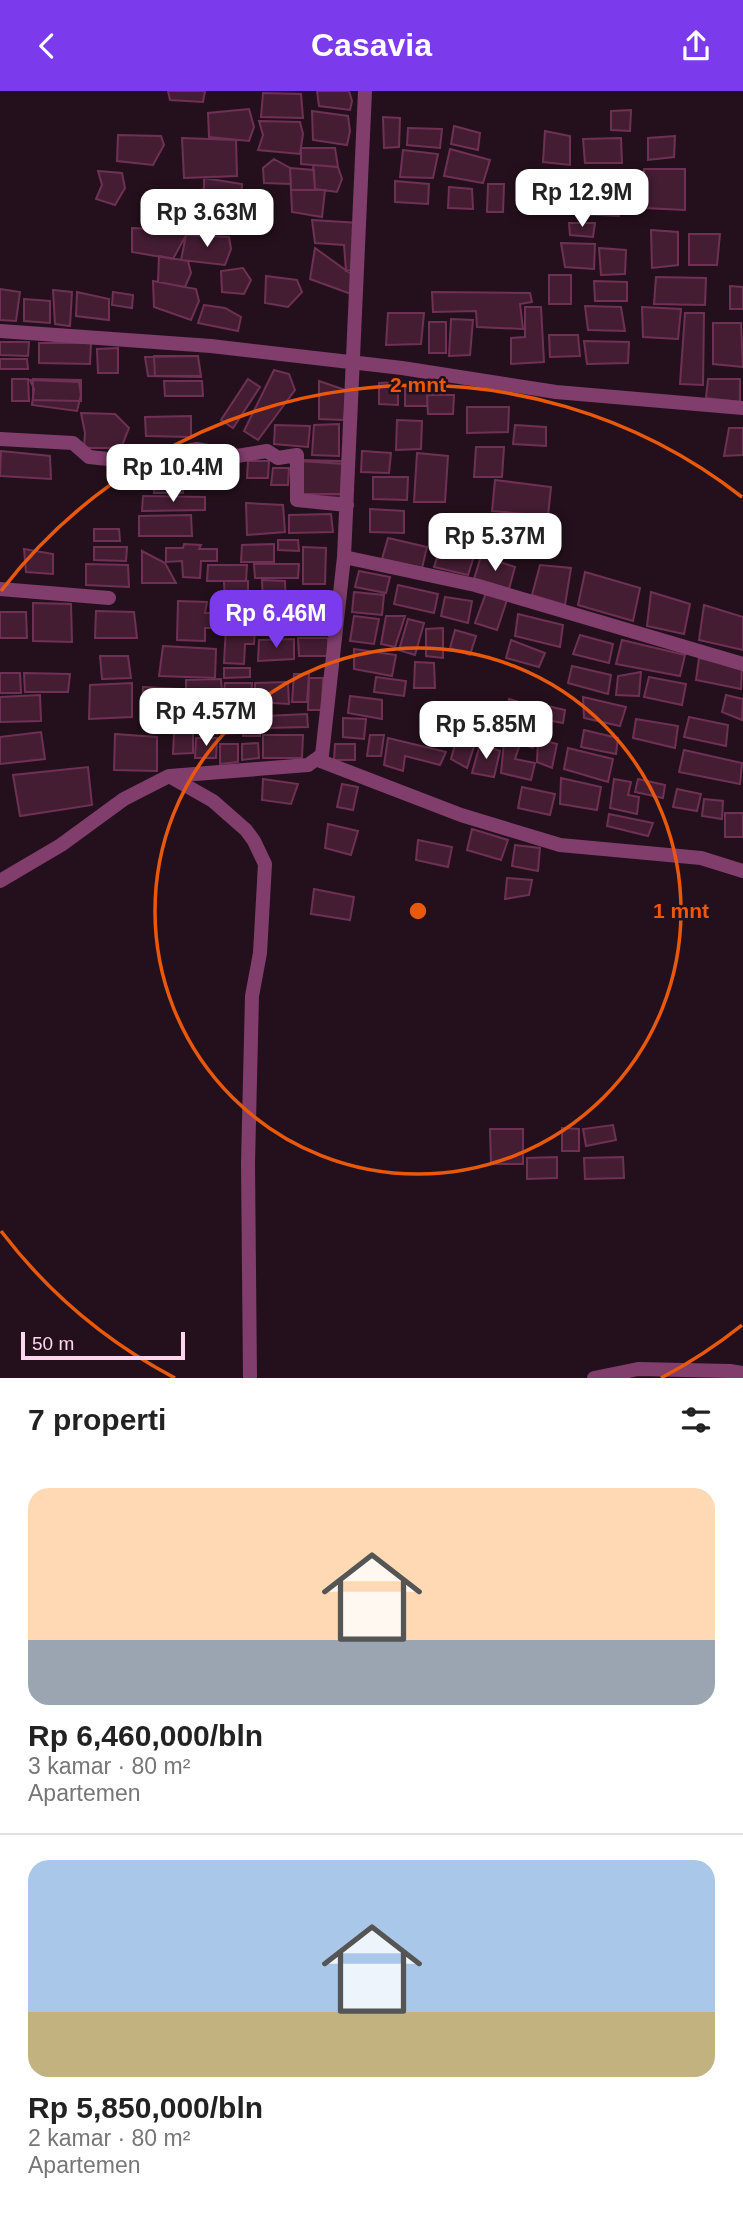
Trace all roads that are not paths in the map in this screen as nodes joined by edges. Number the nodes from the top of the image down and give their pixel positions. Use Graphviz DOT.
graph roads {
  1 [pos="365,91"];
  2 [pos="0,331"];
  3 [pos="354,364"];
  4 [pos="743,408"];
  5 [pos="0,439"];
  6 [pos="347,505"];
  7 [pos="344,557"];
  8 [pos="0,589"];
  9 [pos="109,598"];
  10 [pos="743,664"];
  11 [pos="318,760"];
  12 [pos="169,776"];
  13 [pos="743,870"];
  14 [pos="0,881"];
  15 [pos="743,1373"];
  16 [pos="250,1378"];
  17 [pos="594,1378"];
  1 -- 3 [label="street"];
  2 -- 3 [label="street"];
  3 -- 4 [label="street"];
  3 -- 6 [label="street"];
  5 -- 6 [label="street"];
  6 -- 7 [label="street"];
  7 -- 10 [label="street"];
  7 -- 11 [label="street"];
  8 -- 9 [label="street"];
  11 -- 12 [label="street"];
  11 -- 13 [label="street"];
  12 -- 14 [label="street"];
  12 -- 16 [label="street"];
  15 -- 17 [label="street"];
}
